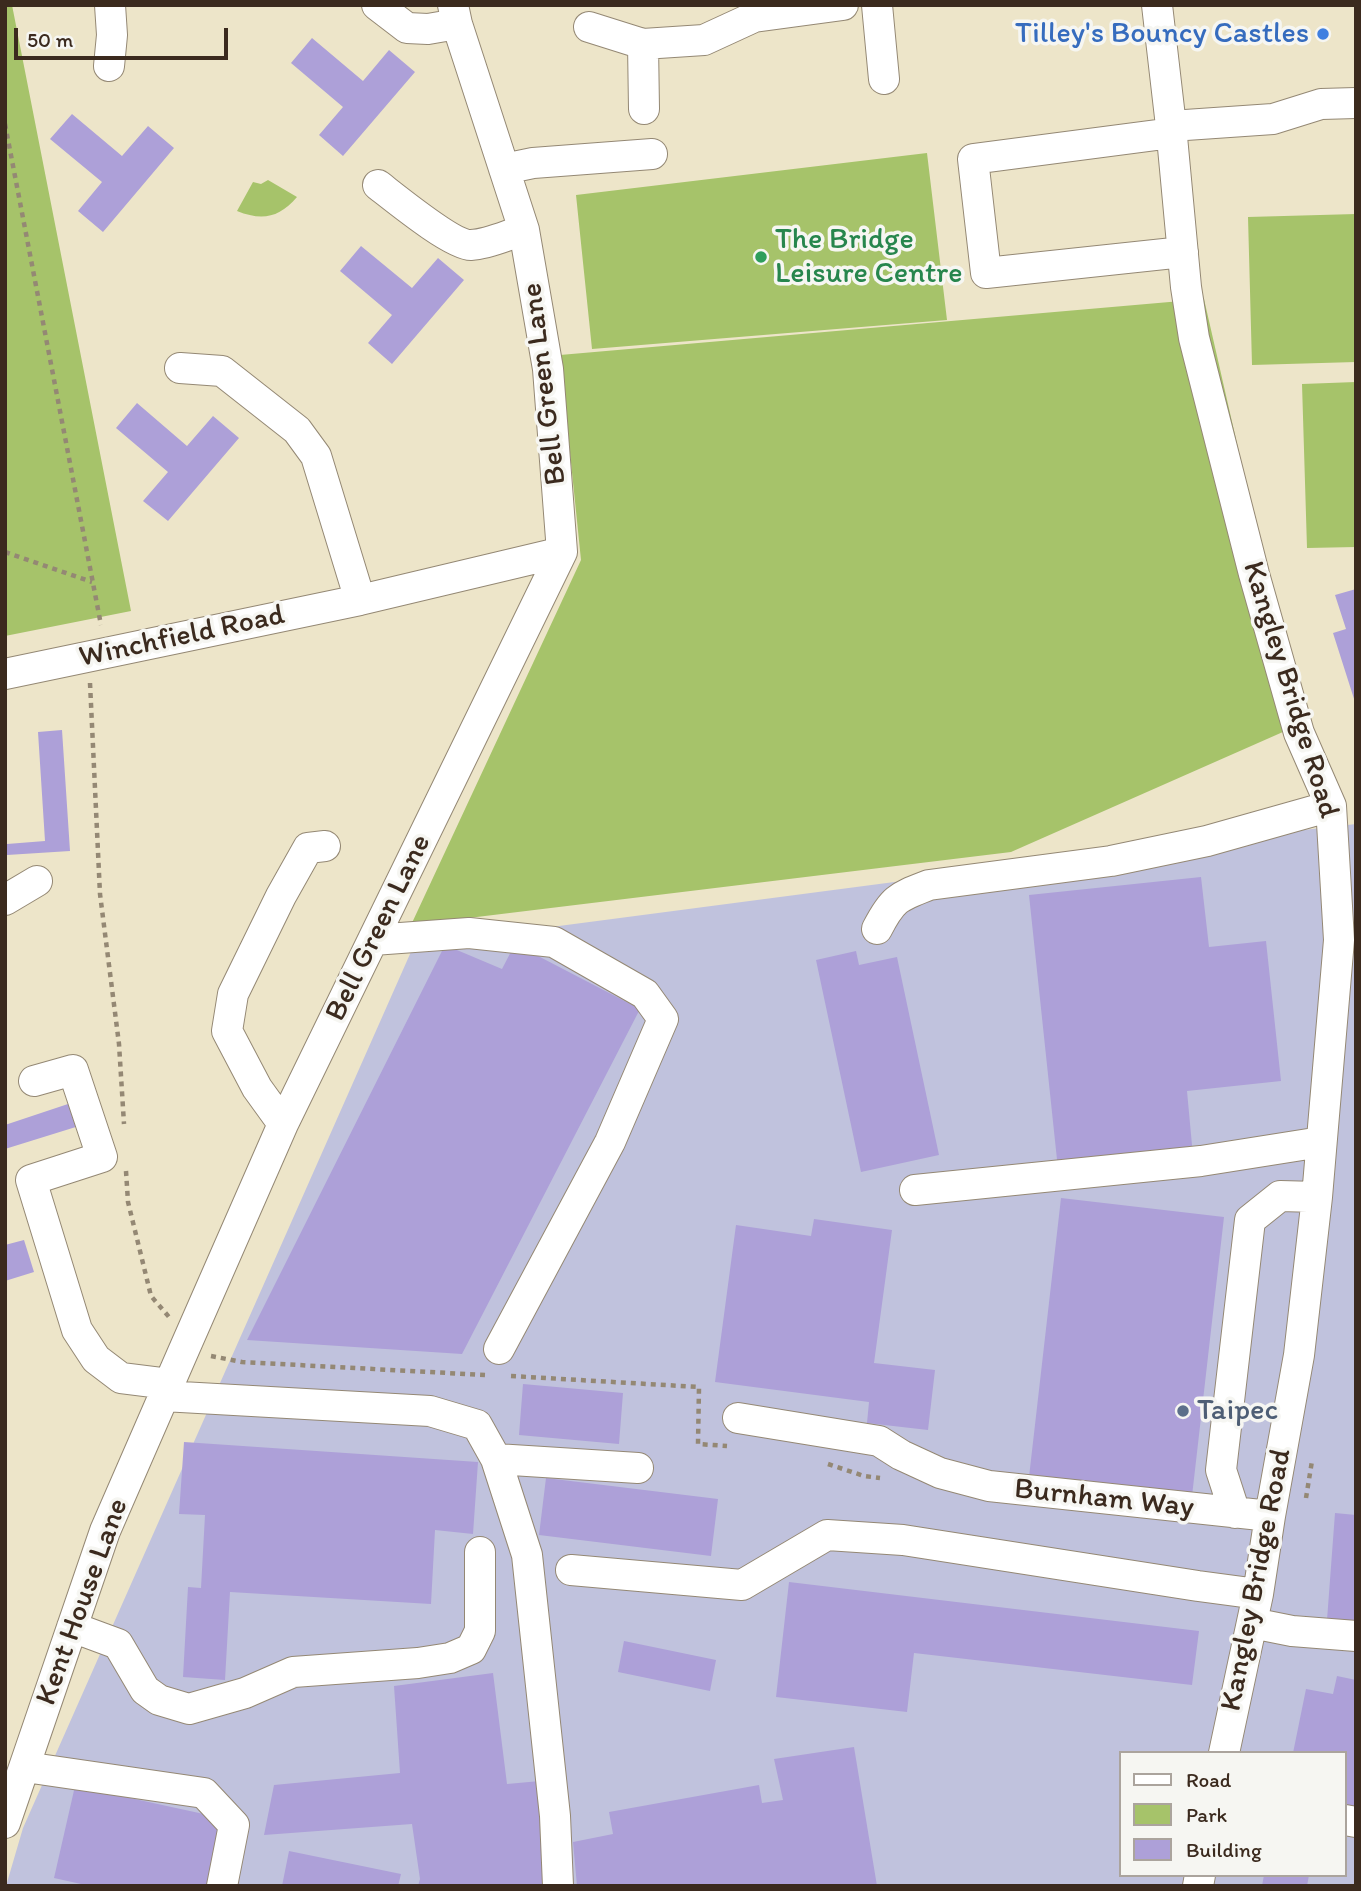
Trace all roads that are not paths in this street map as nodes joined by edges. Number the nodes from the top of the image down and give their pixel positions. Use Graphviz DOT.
graph roads {
  1 [pos="110,5"];
  2 [pos="377,5"];
  3 [pos="843,5"];
  4 [pos="877,5"];
  5 [pos="1157,5"];
  6 [pos="455,14"];
  7 [pos="589,27"];
  8 [pos="643,44"];
  9 [pos="108,66"];
  10 [pos="884,79"];
  11 [pos="1356,103"];
  12 [pos="644,109"];
  13 [pos="1172,130"];
  14 [pos="652,154"];
  15 [pos="504,169"];
  16 [pos="378,185"];
  17 [pos="524,230"];
  18 [pos="1183,251"];
  19 [pos="180,368"];
  20 [pos="562,552"];
  21 [pos="360,600"];
  22 [pos="5,674"];
  23 [pos="1331,806"];
  24 [pos="325,846"];
  25 [pos="37,881"];
  26 [pos="5,900"];
  27 [pos="877,929"];
  28 [pos="373,940"];
  29 [pos="1347,940"];
  30 [pos="34,1081"];
  31 [pos="284,1124"];
  32 [pos="1321,1142"];
  33 [pos="915,1190"];
  34 [pos="1317,1197"];
  35 [pos="499,1349"];
  36 [pos="166,1390"];
  37 [pos="738,1418"];
  38 [pos="496,1459"];
  39 [pos="638,1468"];
  40 [pos="1235,1513"];
  41 [pos="1270,1516"];
  42 [pos="480,1552"];
  43 [pos="571,1570"];
  44 [pos="1258,1594"];
  45 [pos="1252,1623"];
  46 [pos="72,1627"];
  47 [pos="1356,1636"];
  48 [pos="1224,1751"];
  49 [pos="24,1767"];
  50 [pos="5,1823"];
  51 [pos="222,1886"];
  52 [pos="558,1886"];
  1 -- 9 [label="street"];
  2 -- 6 [label="street"];
  3 -- 8 [label="street"];
  4 -- 10 [label="street"];
  5 -- 13 [label="street, Kangley Bridge Road"];
  6 -- 15 [label="street, Bell Green Lane"];
  7 -- 8 [label="street"];
  8 -- 12 [label="street"];
  11 -- 13 [label="street"];
  13 -- 18 [label="street, Kangley Bridge Road"];
  13 -- 18 [label="street"];
  14 -- 15 [label="street"];
  15 -- 17 [label="street, Bell Green Lane"];
  16 -- 17 [label="street"];
  17 -- 20 [label="street, Bell Green Lane"];
  18 -- 23 [label="street, Kangley Bridge Road"];
  19 -- 21 [label="street"];
  20 -- 21 [label="street, Winchfield Road"];
  20 -- 28 [label="street, Bell Green Lane"];
  21 -- 22 [label="street, Winchfield Road"];
  23 -- 27 [label="street"];
  23 -- 29 [label="street, Kangley Bridge Road"];
  24 -- 31 [label="street"];
  25 -- 26 [label="street"];
  28 -- 31 [label="street, Bell Green Lane"];
  28 -- 35 [label="street"];
  29 -- 32 [label="street, Kangley Bridge Road"];
  30 -- 36 [label="street"];
  31 -- 36 [label="street, Bell Green Lane"];
  32 -- 33 [label="street"];
  32 -- 34 [label="street, Kangley Bridge Road"];
  34 -- 40 [label="street"];
  34 -- 41 [label="street, Kangley Bridge Road"];
  36 -- 38 [label="street"];
  36 -- 46 [label="street, Kent House Lane"];
  37 -- 40 [label="street, Burnham Way"];
  38 -- 39 [label="street"];
  38 -- 52 [label="street"];
  40 -- 41 [label="street, Burnham Way"];
  41 -- 44 [label="street, Kangley Bridge Road"];
  42 -- 46 [label="street"];
  43 -- 44 [label="street"];
  44 -- 45 [label="street, Kangley Bridge Road"];
  45 -- 47 [label="street"];
  45 -- 48 [label="street, Kangley Bridge Road"];
  46 -- 49 [label="street, Kent House Lane"];
  49 -- 50 [label="street, Kent House Lane"];
  49 -- 51 [label="street"];
}
